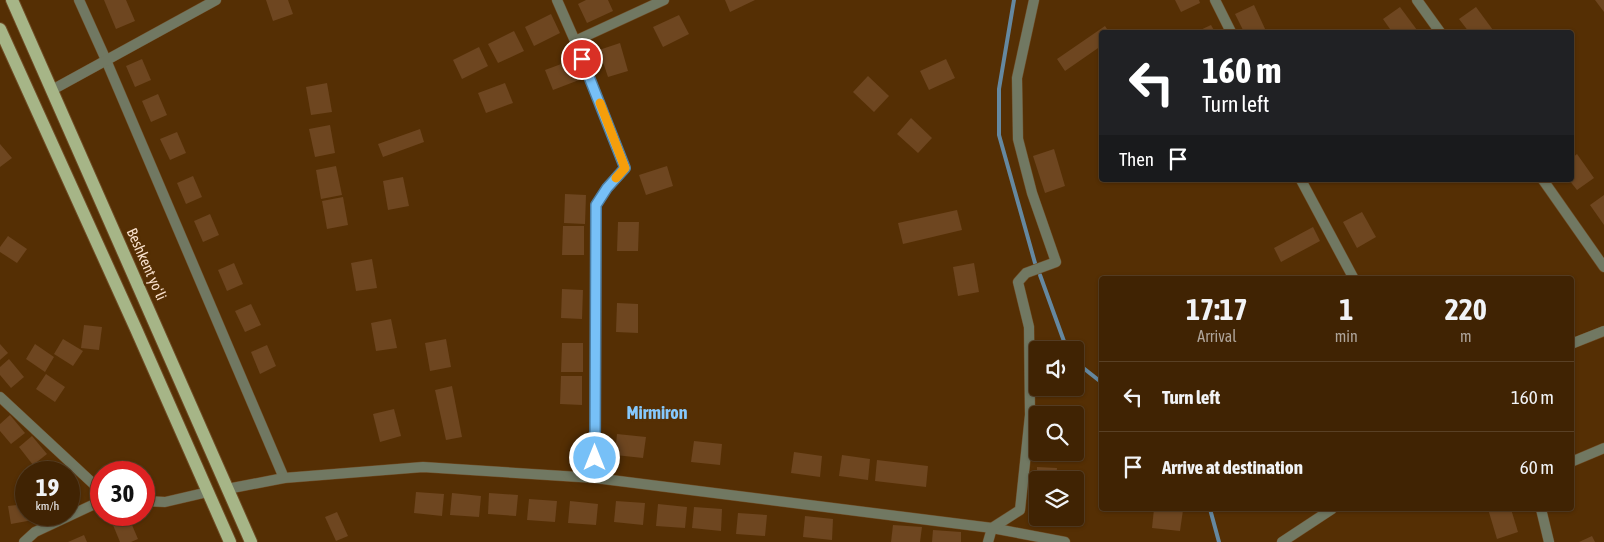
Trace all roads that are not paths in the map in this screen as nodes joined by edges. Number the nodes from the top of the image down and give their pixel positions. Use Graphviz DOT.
graph roads {
  1 [pos="12,0"];
  2 [pos="79,0"];
  3 [pos="216,0"];
  4 [pos="557,0"];
  5 [pos="664,0"];
  6 [pos="1034,0"];
  7 [pos="1215,0"];
  8 [pos="1417,0"];
  9 [pos="0,29"];
  10 [pos="1229,30"];
  11 [pos="1439,30"];
  12 [pos="575,41"];
  13 [pos="106,60"];
  14 [pos="52,90"];
  15 [pos="1302,182"];
  16 [pos="1544,182"];
  17 [pos="1604,267"];
  18 [pos="1352,276"];
  19 [pos="1604,331"];
  20 [pos="1574,343"];
  21 [pos="0,397"];
  22 [pos="1604,448"];
  23 [pos="1574,461"];
  24 [pos="284,478"];
  25 [pos="595,478"];
  26 [pos="90,481"];
  27 [pos="227,489"];
  28 [pos="208,492"];
  29 [pos="155,502"];
  30 [pos="90,507"];
  31 [pos="1329,511"];
  32 [pos="1542,511"];
  33 [pos="992,528"];
  34 [pos="24,542"];
  35 [pos="230,542"];
  36 [pos="251,542"];
  37 [pos="988,542"];
  38 [pos="1066,542"];
  39 [pos="1282,542"];
  40 [pos="1549,542"];
  1 -- 14 [label="main road, Beshkent yoʻli"];
  2 -- 13 [label="street"];
  3 -- 13 [label="street"];
  4 -- 12 [label="street"];
  5 -- 12 [label="street"];
  6 -- 33 [label="street"];
  7 -- 10 [label="street"];
  8 -- 11 [label="street"];
  9 -- 28 [label="main road"];
  12 -- 25 [label="street"];
  13 -- 14 [label="street"];
  13 -- 24 [label="street"];
  14 -- 27 [label="main road, Beshkent yoʻli"];
  15 -- 18 [label="street"];
  16 -- 17 [label="street"];
  19 -- 20 [label="street"];
  21 -- 26 [label="street"];
  22 -- 23 [label="street"];
  24 -- 25 [label="street"];
  24 -- 27 [label="street"];
  25 -- 33 [label="street"];
  27 -- 36 [label="main road, Beshkent yoʻli"];
  28 -- 29 [label="street"];
  28 -- 35 [label="main road"];
  30 -- 34 [label="street"];
  31 -- 39 [label="street"];
  32 -- 40 [label="street"];
  33 -- 37 [label="street"];
  33 -- 38 [label="street"];
}
